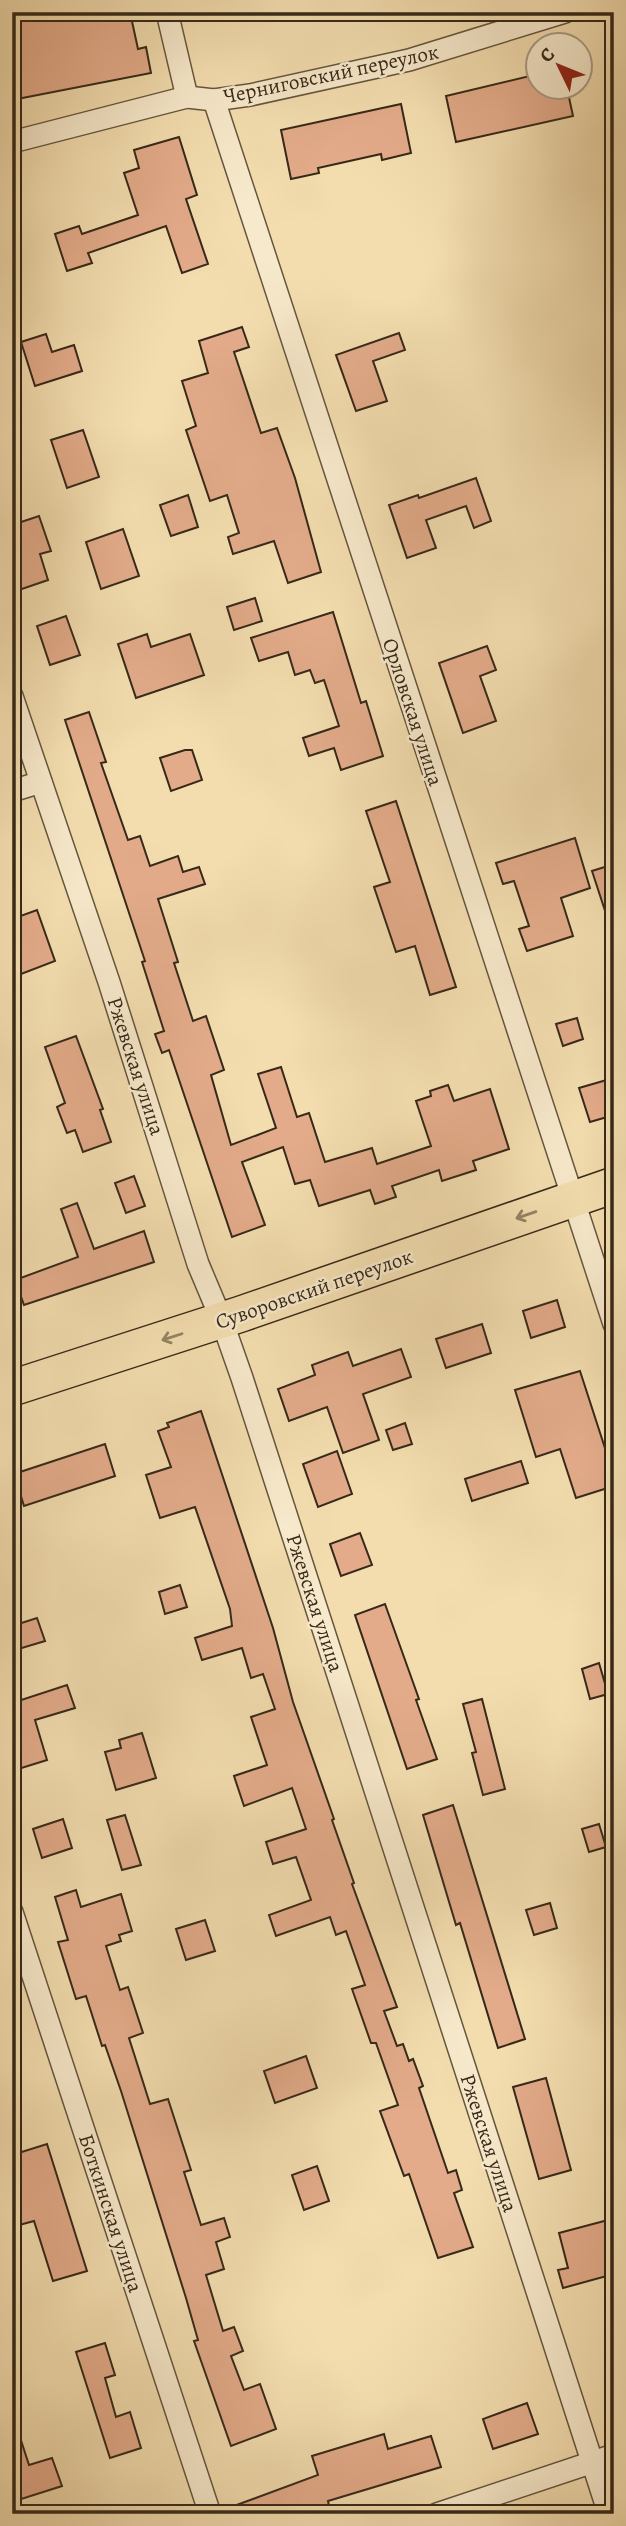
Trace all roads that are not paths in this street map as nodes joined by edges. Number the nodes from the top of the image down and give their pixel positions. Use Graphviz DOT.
graph roads {
  1 [pos="167,12"];
  2 [pos="565,12"];
  3 [pos="187,97"];
  4 [pos="214,100"];
  5 [pos="12,142"];
  6 [pos="12,696"];
  7 [pos="41,782"];
  8 [pos="12,791"];
  9 [pos="614,1185"];
  10 [pos="572,1198"];
  11 [pos="222,1321"];
  12 [pos="614,1324"];
  13 [pos="12,1388"];
  14 [pos="12,1912"];
  15 [pos="614,2455"];
  16 [pos="592,2462"];
  17 [pos="210,2514"];
  18 [pos="437,2514"];
  19 [pos="609,2514"];
  1 -- 3 [label="street"];
  2 -- 4 [label="street, Черниговский переулок"];
  3 -- 4 [label="street, Черниговский переулок"];
  3 -- 5 [label="street, Черниговский переулок"];
  4 -- 10 [label="street, Орловская улица"];
  6 -- 7 [label="street, Ржевская улица"];
  7 -- 8 [label="street"];
  7 -- 11 [label="street, Ржевская улица"];
  9 -- 10 [label="main road, Суворовский переулок"];
  10 -- 11 [label="main road, Суворовский переулок, one-way"];
  10 -- 12 [label="street, Орловская улица"];
  11 -- 13 [label="main road, Суворовский переулок, one-way"];
  11 -- 16 [label="street, Ржевская улица"];
  14 -- 17 [label="street, Боткинская улица"];
  15 -- 16 [label="street"];
  16 -- 18 [label="street"];
  16 -- 19 [label="street, Ржевская улица"];
}
